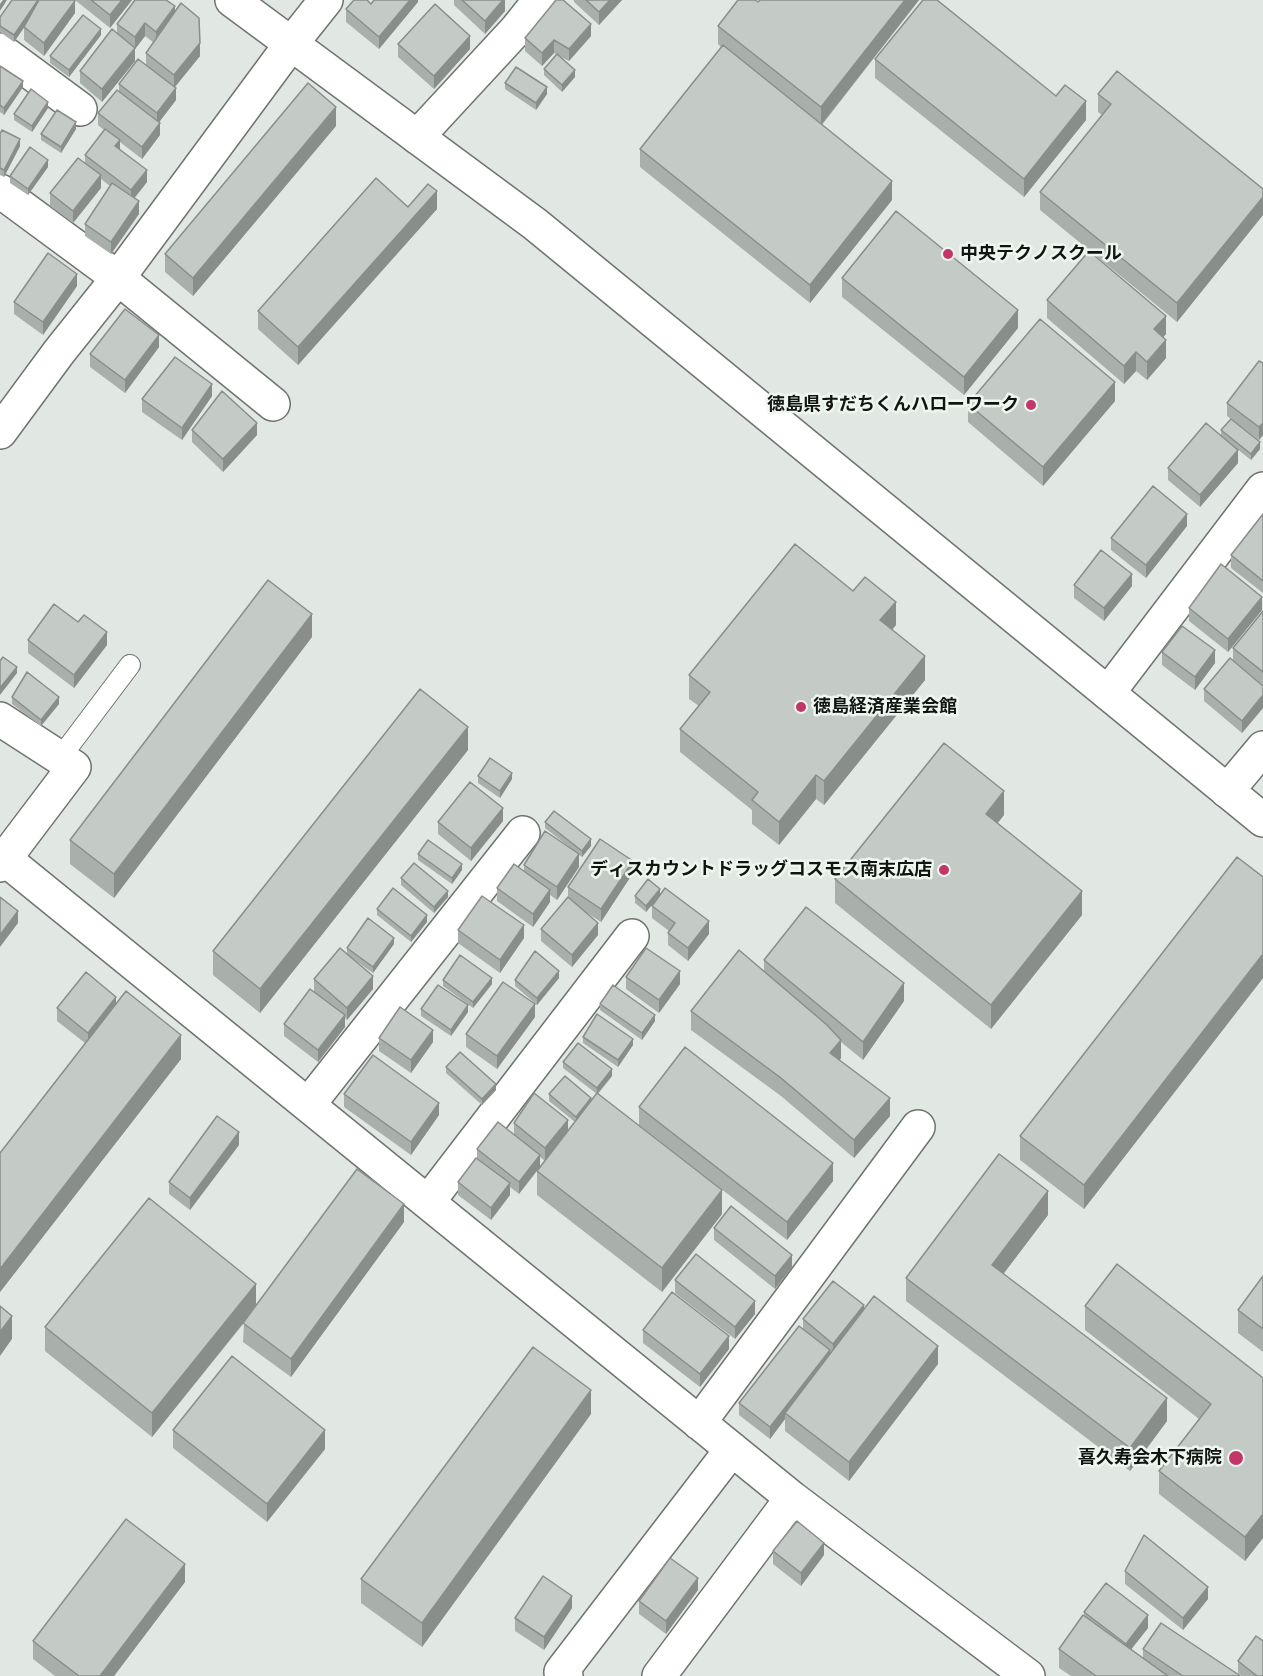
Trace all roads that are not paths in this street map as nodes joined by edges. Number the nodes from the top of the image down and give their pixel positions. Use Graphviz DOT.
graph roads {
  1 [pos="232,0"];
  2 [pos="326,0"];
  3 [pos="540,0"];
  4 [pos="291,44"];
  5 [pos="0,50"];
  6 [pos="80,109"];
  7 [pos="417,137"];
  8 [pos="0,191"];
  9 [pos="118,278"];
  10 [pos="273,404"];
  11 [pos="0,432"];
  12 [pos="1263,489"];
  13 [pos="130,664"];
  14 [pos="1108,693"];
  15 [pos="0,719"];
  16 [pos="1263,748"];
  17 [pos="60,758"];
  18 [pos="1227,791"];
  19 [pos="1263,820"];
  20 [pos="523,833"];
  21 [pos="2,862"];
  22 [pos="632,936"];
  23 [pos="308,1105"];
  24 [pos="918,1127"];
  25 [pos="428,1202"];
  26 [pos="699,1423"];
  27 [pos="732,1449"];
  28 [pos="792,1498"];
  29 [pos="566,1676"];
  30 [pos="659,1676"];
  31 [pos="1028,1676"];
  1 -- 4 [label="street"];
  2 -- 4 [label="street"];
  3 -- 7 [label="street"];
  4 -- 7 [label="street"];
  4 -- 9 [label="street"];
  5 -- 6 [label="street"];
  7 -- 14 [label="street"];
  8 -- 9 [label="street"];
  9 -- 10 [label="street"];
  9 -- 11 [label="street"];
  12 -- 14 [label="street"];
  13 -- 17 [label="lane"];
  14 -- 18 [label="street"];
  15 -- 17 [label="street"];
  16 -- 18 [label="street"];
  17 -- 21 [label="street"];
  18 -- 19 [label="street"];
  20 -- 23 [label="street"];
  21 -- 23 [label="street"];
  22 -- 25 [label="street"];
  23 -- 25 [label="street"];
  24 -- 26 [label="street"];
  25 -- 26 [label="street"];
  26 -- 27 [label="street"];
  27 -- 28 [label="street"];
  27 -- 29 [label="street"];
  28 -- 30 [label="street"];
  28 -- 31 [label="street"];
}
